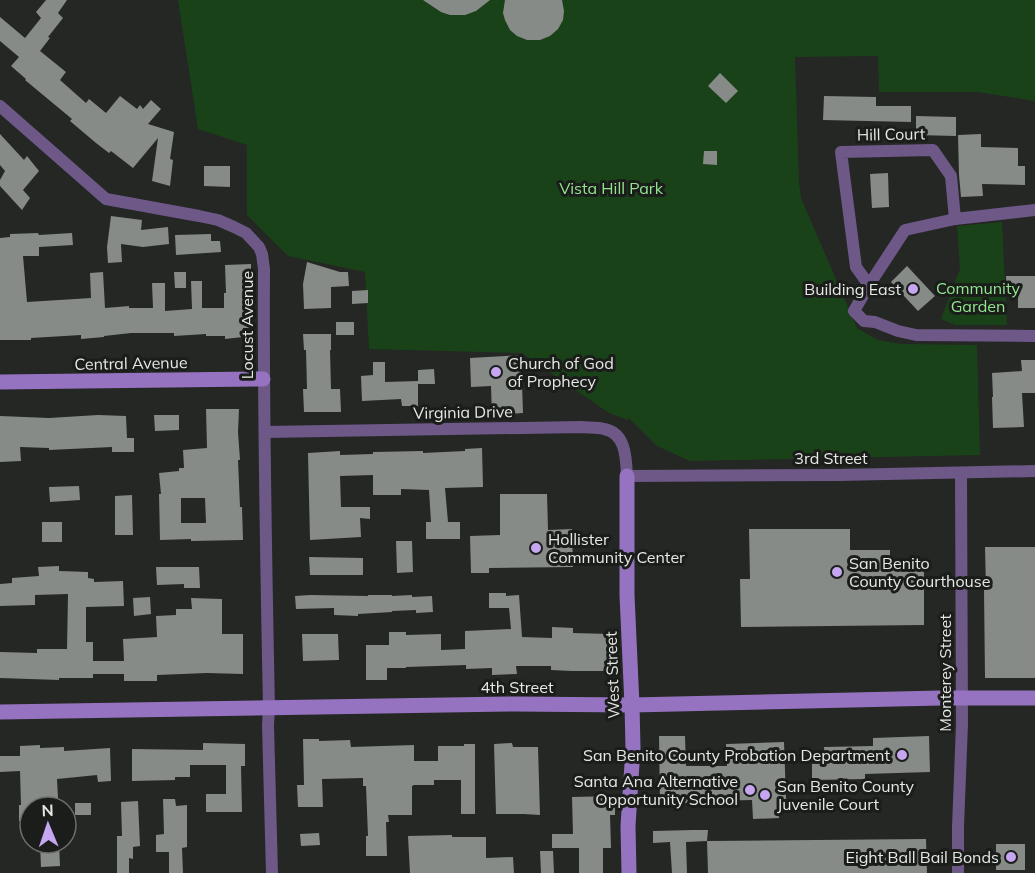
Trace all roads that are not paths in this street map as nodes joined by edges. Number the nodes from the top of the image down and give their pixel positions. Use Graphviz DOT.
graph roads {
  1 [pos="0,106"];
  2 [pos="1035,210"];
  3 [pos="955,219"];
  4 [pos="869,285"];
  5 [pos="1035,336"];
  6 [pos="263,379"];
  7 [pos="0,382"];
  8 [pos="265,432"];
  9 [pos="1035,471"];
  10 [pos="961,473"];
  11 [pos="627,476"];
  12 [pos="1035,698"];
  13 [pos="962,699"];
  14 [pos="632,705"];
  15 [pos="269,708"];
  16 [pos="0,712"];
  17 [pos="272,873"];
  18 [pos="629,873"];
  19 [pos="958,873"];
  1 -- 6 [label="street, Locust Avenue"];
  2 -- 3 [label="street"];
  3 -- 4 [label="street"];
  3 -- 4 [label="street, Hill Court"];
  4 -- 5 [label="street"];
  6 -- 7 [label="main road, Central Avenue"];
  6 -- 8 [label="street, Locust Avenue"];
  8 -- 11 [label="street, Virginia Drive"];
  8 -- 15 [label="street, Locust Avenue"];
  9 -- 10 [label="street, 3rd Street"];
  10 -- 11 [label="street, 3rd Street"];
  10 -- 13 [label="street, Monterey Street"];
  11 -- 14 [label="main road, West Street"];
  12 -- 13 [label="main road, 4th Street"];
  13 -- 14 [label="main road, 4th Street"];
  13 -- 19 [label="street, Monterey Street"];
  14 -- 15 [label="main road, 4th Street"];
  14 -- 18 [label="main road, West Street"];
  15 -- 16 [label="main road, 4th Street"];
  15 -- 17 [label="street, Locust Avenue"];
}
